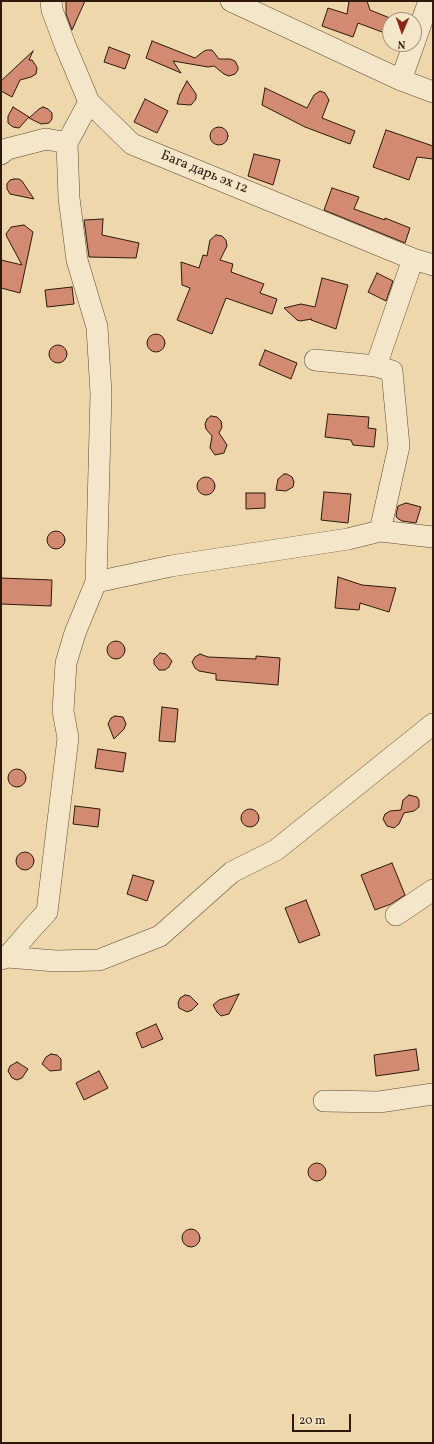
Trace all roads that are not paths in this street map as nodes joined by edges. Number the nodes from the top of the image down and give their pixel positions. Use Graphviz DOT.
graph roads {
  1 [pos="51,1"];
  2 [pos="232,1"];
  3 [pos="429,1"];
  4 [pos="401,80"];
  5 [pos="433,92"];
  6 [pos="88,102"];
  7 [pos="67,143"];
  8 [pos="1,154"];
  9 [pos="413,259"];
  10 [pos="433,265"];
  11 [pos="316,360"];
  12 [pos="376,366"];
  13 [pos="380,530"];
  14 [pos="433,537"];
  15 [pos="96,582"];
  16 [pos="433,724"];
  17 [pos="433,890"];
  18 [pos="396,915"];
  19 [pos="4,958"];
  20 [pos="433,1094"];
  21 [pos="324,1101"];
  1 -- 6 [label="street, Бага дарь эх 12"];
  2 -- 4 [label="street"];
  3 -- 4 [label="street"];
  4 -- 5 [label="street"];
  6 -- 7 [label="street"];
  6 -- 9 [label="street, Бага дарь эх 12"];
  7 -- 8 [label="street"];
  7 -- 15 [label="street"];
  9 -- 10 [label="street, Бага дарь эх 12"];
  9 -- 12 [label="street"];
  11 -- 12 [label="street"];
  12 -- 13 [label="street"];
  13 -- 14 [label="street"];
  13 -- 15 [label="street"];
  15 -- 19 [label="street"];
  16 -- 19 [label="street"];
  17 -- 18 [label="street"];
  20 -- 21 [label="street"];
}
